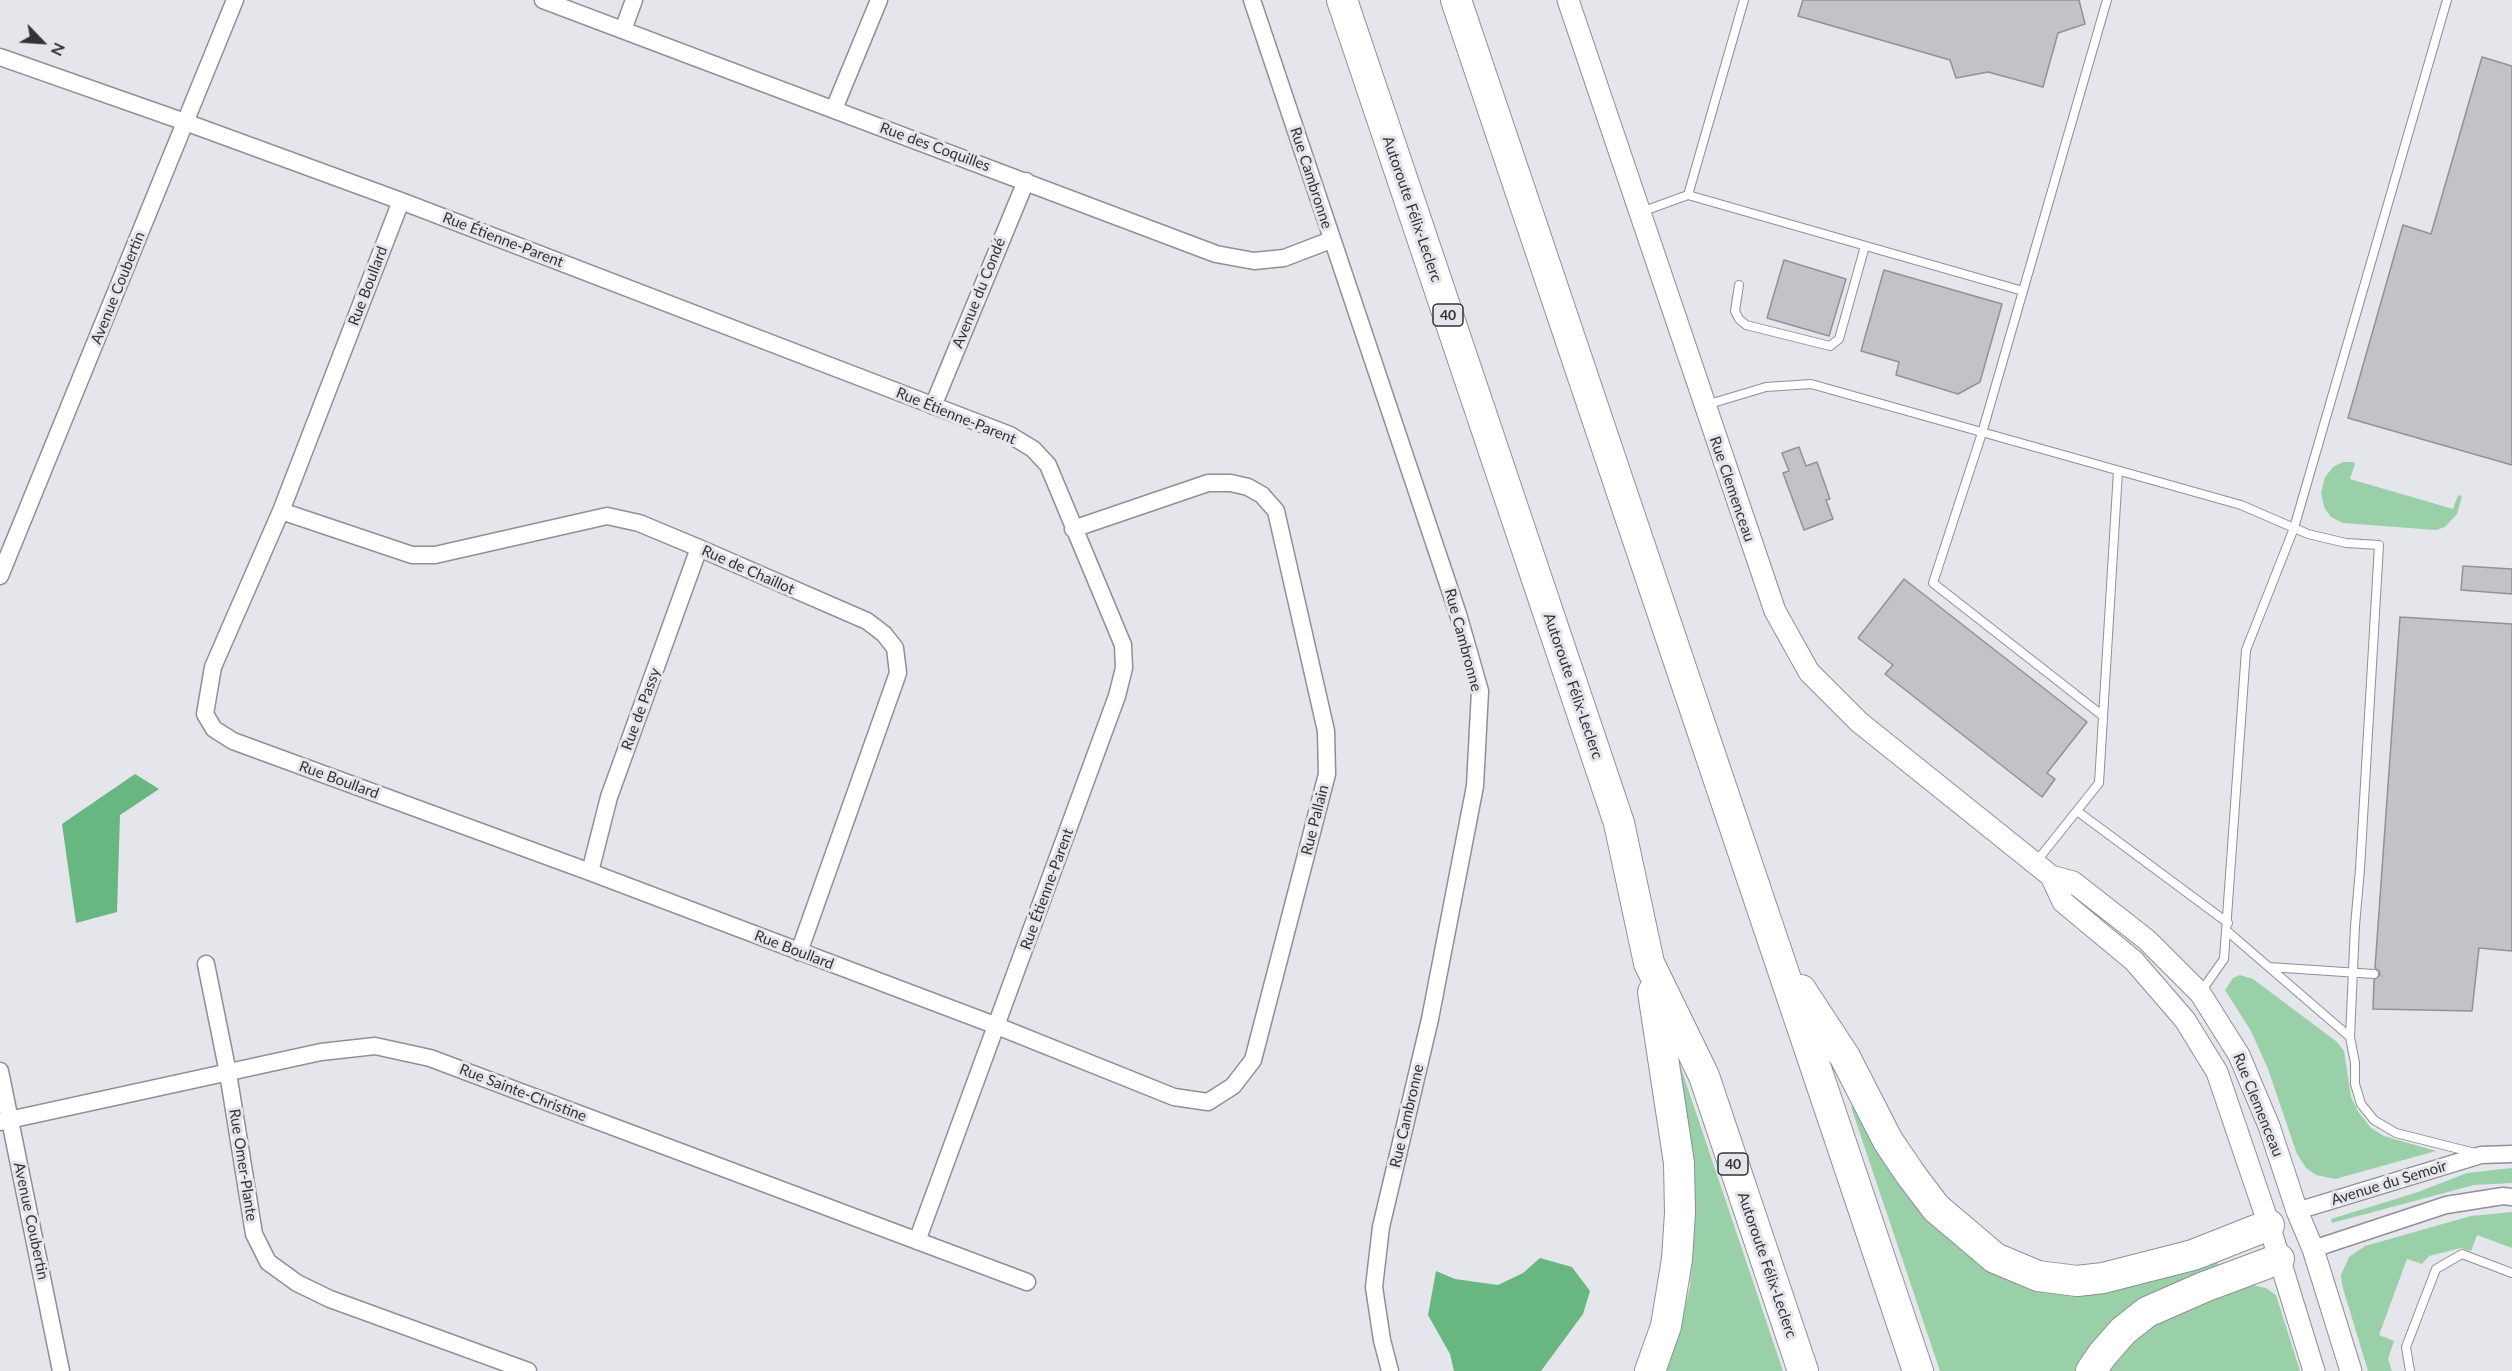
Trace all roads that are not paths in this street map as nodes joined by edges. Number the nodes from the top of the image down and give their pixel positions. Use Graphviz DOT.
graph roads {
  1 [pos="235,0"];
  2 [pos="543,0"];
  3 [pos="634,0"];
  4 [pos="879,0"];
  5 [pos="1252,0"];
  6 [pos="1342,0"];
  7 [pos="1456,0"];
  8 [pos="1568,0"];
  9 [pos="1744,0"];
  10 [pos="2107,0"];
  11 [pos="2446,0"];
  12 [pos="623,30"];
  13 [pos="0,57"];
  14 [pos="834,109"];
  15 [pos="185,122"];
  16 [pos="1026,181"];
  17 [pos="1688,195"];
  18 [pos="401,201"];
  19 [pos="1639,213"];
  20 [pos="1331,240"];
  21 [pos="1865,246"];
  22 [pos="1739,285"];
  23 [pos="2023,291"];
  24 [pos="933,406"];
  25 [pos="1704,406"];
  26 [pos="1982,433"];
  27 [pos="2118,471"];
  28 [pos="281,510"];
  29 [pos="2294,528"];
  30 [pos="1073,529"];
  31 [pos="0,530"];
  32 [pos="16,537"];
  33 [pos="699,548"];
  34 [pos="0,576"];
  35 [pos="2103,716"];
  36 [pos="2077,811"];
  37 [pos="2044,869"];
  38 [pos="590,872"];
  39 [pos="2228,927"];
  40 [pos="799,952"];
  41 [pos="1779,958"];
  42 [pos="1649,963"];
  43 [pos="206,964"];
  44 [pos="2269,967"];
  45 [pos="2354,972"];
  46 [pos="2374,974"];
  47 [pos="2200,993"];
  48 [pos="997,1026"];
  49 [pos="2350,1036"];
  50 [pos="0,1071"];
  51 [pos="228,1073"];
  52 [pos="5,1121"];
  53 [pos="2512,1154"];
  54 [pos="2481,1155"];
  55 [pos="2512,1197"];
  56 [pos="2297,1211"];
  57 [pos="2269,1225"];
  58 [pos="917,1241"];
  59 [pos="2313,1249"];
  60 [pos="2279,1259"];
  61 [pos="2512,1273"];
  62 [pos="1027,1282"];
  63 [pos="61,1371"];
  64 [pos="528,1371"];
  65 [pos="1390,1371"];
  66 [pos="1650,1371"];
  67 [pos="1803,1371"];
  68 [pos="1918,1371"];
  69 [pos="2091,1371"];
  70 [pos="2314,1371"];
  71 [pos="2351,1371"];
  72 [pos="2410,1371"];
  1 -- 15 [label="street, Avenue Coubertin"];
  2 -- 12 [label="street, Rue des Coquilles"];
  3 -- 12 [label="street"];
  4 -- 14 [label="street"];
  5 -- 20 [label="street, Rue Cambronne"];
  6 -- 42 [label="highway, Autoroute Félix-Leclerc / 40"];
  7 -- 41 [label="highway"];
  8 -- 19 [label="street, Rue Clemenceau"];
  9 -- 17 [label="lane"];
  10 -- 23 [label="lane"];
  11 -- 29 [label="lane"];
  12 -- 14 [label="street, Rue des Coquilles"];
  13 -- 15 [label="street, Rue Étienne-Parent"];
  14 -- 16 [label="street, Rue des Coquilles"];
  15 -- 18 [label="street, Rue Étienne-Parent"];
  15 -- 32 [label="street, Avenue Coubertin"];
  16 -- 20 [label="street, Rue des Coquilles"];
  16 -- 24 [label="street, Avenue du Condé"];
  17 -- 19 [label="lane"];
  17 -- 21 [label="lane"];
  18 -- 24 [label="street, Rue Étienne-Parent"];
  18 -- 28 [label="street, Rue Boullard"];
  19 -- 25 [label="street, Rue Clemenceau"];
  20 -- 65 [label="street, Rue Cambronne"];
  21 -- 22 [label="lane"];
  21 -- 23 [label="lane"];
  23 -- 26 [label="lane"];
  24 -- 30 [label="street, Rue Étienne-Parent"];
  25 -- 26 [label="lane"];
  25 -- 37 [label="street, Rue Clemenceau"];
  26 -- 27 [label="lane"];
  26 -- 35 [label="lane"];
  27 -- 29 [label="lane"];
  27 -- 35 [label="lane"];
  28 -- 33 [label="street, Rue de Chaillot"];
  28 -- 38 [label="street, Rue Boullard"];
  29 -- 39 [label="lane"];
  29 -- 45 [label="lane"];
  30 -- 48 [label="street, Rue Étienne-Parent"];
  30 -- 48 [label="street, Rue Pallain"];
  31 -- 32 [label="street"];
  32 -- 34 [label="street, Avenue Coubertin"];
  33 -- 38 [label="street, Rue de Passy"];
  33 -- 40 [label="street, Rue de Chaillot"];
  35 -- 36 [label="lane"];
  36 -- 37 [label="lane"];
  36 -- 39 [label="lane"];
  37 -- 47 [label="street, Rue Clemenceau"];
  37 -- 57 [label="street, Rue Clemenceau"];
  38 -- 40 [label="street, Rue Boullard"];
  39 -- 44 [label="lane"];
  39 -- 47 [label="lane"];
  40 -- 48 [label="street, Rue Boullard"];
  41 -- 57 [label="highway"];
  41 -- 68 [label="highway"];
  42 -- 66 [label="highway"];
  42 -- 67 [label="highway, Autoroute Félix-Leclerc / 40"];
  43 -- 51 [label="street, Rue Omer-Plante"];
  44 -- 45 [label="lane"];
  44 -- 49 [label="lane"];
  45 -- 46 [label="lane"];
  45 -- 49 [label="lane"];
  47 -- 56 [label="street, Rue Clemenceau"];
  48 -- 58 [label="street, Rue Étienne-Parent"];
  49 -- 54 [label="lane"];
  50 -- 52 [label="street, Avenue Coubertin"];
  51 -- 52 [label="street, Rue Sainte-Christine"];
  51 -- 58 [label="street, Rue Sainte-Christine"];
  51 -- 64 [label="street, Rue Omer-Plante"];
  52 -- 63 [label="street, Avenue Coubertin"];
  53 -- 54 [label="street, Avenue du Semoir"];
  54 -- 56 [label="street, Avenue du Semoir"];
  55 -- 59 [label="street"];
  56 -- 57 [label="street, Avenue du Semoir"];
  56 -- 59 [label="street, Rue Clemenceau"];
  57 -- 60 [label="street, Rue Clemenceau"];
  58 -- 62 [label="street, Rue Sainte-Christine"];
  59 -- 60 [label="street"];
  59 -- 71 [label="street, Rue Clemenceau"];
  60 -- 69 [label="highway"];
  60 -- 70 [label="street, Rue Clemenceau"];
  61 -- 72 [label="lane"];
}
